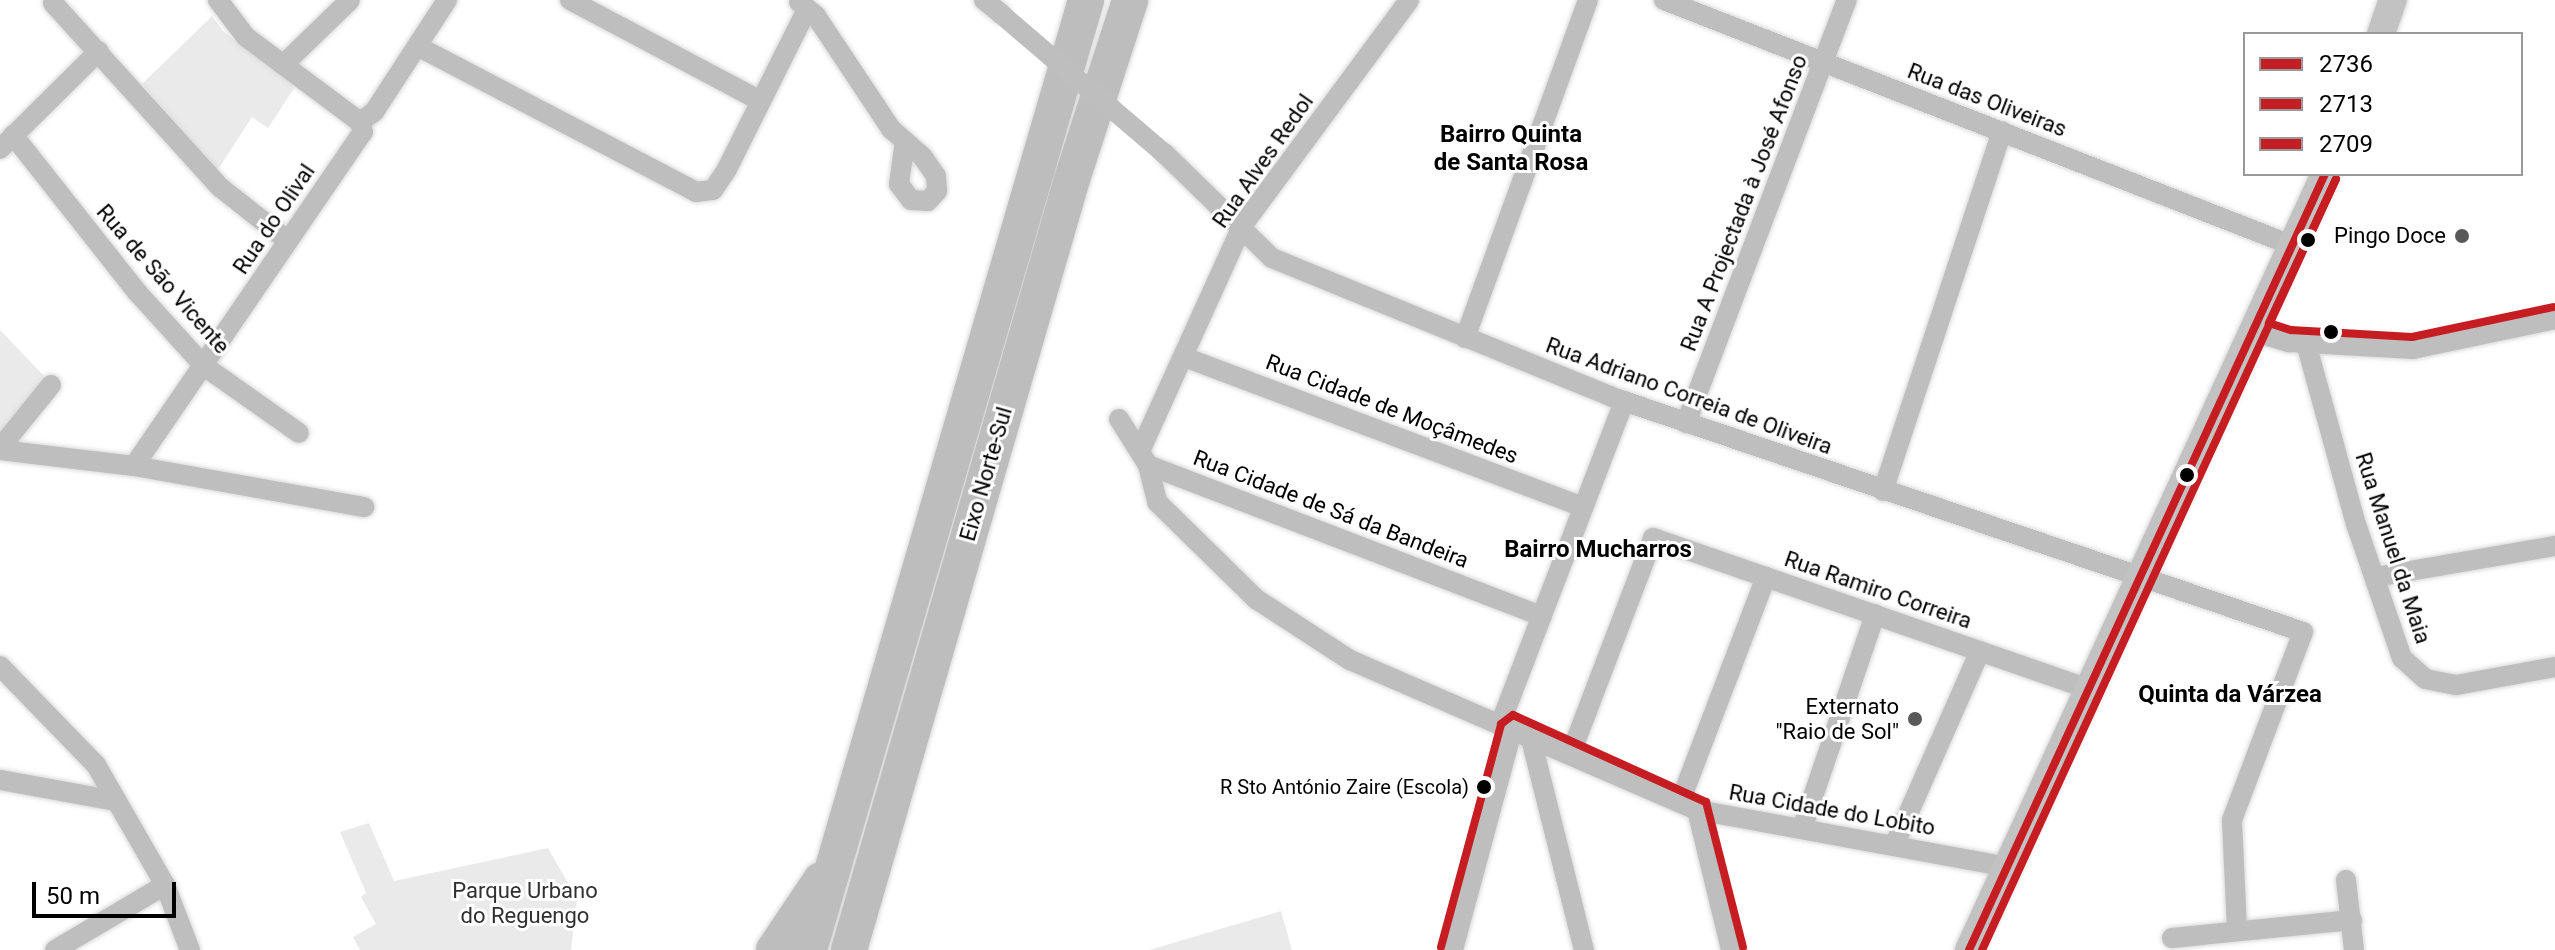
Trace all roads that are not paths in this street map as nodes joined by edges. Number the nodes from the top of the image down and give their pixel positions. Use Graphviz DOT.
graph roads {
  1 [pos="218,0"];
  2 [pos="350,0"];
  3 [pos="447,0"];
  4 [pos="570,0"];
  5 [pos="984,0"];
  6 [pos="1086,0"];
  7 [pos="1130,0"];
  8 [pos="1409,0"];
  9 [pos="1588,0"];
  10 [pos="1664,0"];
  11 [pos="1847,0"];
  12 [pos="2393,0"];
  13 [pos="53,3"];
  14 [pos="802,5"];
  15 [pos="1707,7"];
  16 [pos="2382,32"];
  17 [pos="417,46"];
  18 [pos="99,51"];
  19 [pos="1823,61"];
  20 [pos="283,65"];
  21 [pos="761,101"];
  22 [pos="360,122"];
  23 [pos="2002,131"];
  24 [pos="905,141"];
  25 [pos="6,142"];
  26 [pos="2324,176"];
  27 [pos="1242,226"];
  28 [pos="288,241"];
  29 [pos="2291,245"];
  30 [pos="2555,319"];
  31 [pos="2252,331"];
  32 [pos="1465,338"];
  33 [pos="2306,343"];
  34 [pos="1184,357"];
  35 [pos="204,366"];
  36 [pos="51,385"];
  37 [pos="1624,401"];
  38 [pos="1119,419"];
  39 [pos="1686,423"];
  40 [pos="299,433"];
  41 [pos="0,449"];
  42 [pos="1144,458"];
  43 [pos="134,466"];
  44 [pos="1883,491"];
  45 [pos="364,507"];
  46 [pos="1583,507"];
  47 [pos="2555,546"];
  48 [pos="1766,577"];
  49 [pos="2375,577"];
  50 [pos="2136,578"];
  51 [pos="1875,614"];
  52 [pos="1542,616"];
  53 [pos="1980,651"];
  54 [pos="0,666"];
  55 [pos="2555,667"];
  56 [pos="2087,688"];
  57 [pos="1515,728"];
  58 [pos="1571,753"];
  59 [pos="0,780"];
  60 [pos="115,801"];
  61 [pos="1688,806"];
  62 [pos="1802,829"];
  63 [pos="1894,846"];
  64 [pos="834,863"];
  65 [pos="2007,867"];
  66 [pos="2346,880"];
  67 [pos="165,885"];
  68 [pos="2352,920"];
  69 [pos="2237,929"];
  70 [pos="2172,938"];
  71 [pos="55,950"];
  72 [pos="190,950"];
  73 [pos="774,950"];
  74 [pos="809,950"];
  75 [pos="849,950"];
  76 [pos="1453,950"];
  77 [pos="1584,950"];
  78 [pos="1731,950"];
  79 [pos="1969,950"];
  80 [pos="2354,950"];
  1 -- 20 [label="street"];
  2 -- 20 [label="street"];
  3 -- 17 [label="street, Rua do Olival"];
  4 -- 21 [label="street"];
  5 -- 27 [label="street, Rua Adriano Correia de Oliveira, bridge"];
  6 -- 64 [label="highway, Eixo Norte-Sul"];
  7 -- 75 [label="highway, Eixo Norte-Sul"];
  8 -- 27 [label="street, Rua Alves Redol"];
  9 -- 32 [label="street"];
  10 -- 15 [label="street, Rua das Oliveiras"];
  11 -- 19 [label="street, Rua A Projectada à José Afonso"];
  12 -- 16 [label="street"];
  13 -- 18 [label="street"];
  14 -- 21 [label="street"];
  14 -- 24 [label="street"];
  15 -- 19 [label="street, Rua das Oliveiras"];
  17 -- 21 [label="street"];
  17 -- 22 [label="street, Rua do Olival"];
  18 -- 25 [label="street"];
  18 -- 28 [label="street"];
  19 -- 23 [label="street, Rua das Oliveiras"];
  19 -- 39 [label="street, Rua A Projectada à José Afonso"];
  20 -- 22 [label="street"];
  22 -- 28 [label="street, Rua do Olival"];
  23 -- 29 [label="street, Rua das Oliveiras"];
  23 -- 44 [label="street"];
  25 -- 35 [label="street, Rua de São Vicente"];
  26 -- 29 [label="street"];
  27 -- 32 [label="street, Rua Adriano Correia de Oliveira"];
  27 -- 34 [label="street, Rua Alves Redol"];
  28 -- 35 [label="street, Rua do Olival"];
  29 -- 31 [label="street"];
  30 -- 33 [label="street"];
  31 -- 33 [label="street"];
  31 -- 50 [label="street"];
  32 -- 37 [label="street, Rua Adriano Correia de Oliveira"];
  33 -- 49 [label="street, Rua Manuel da Maia"];
  34 -- 42 [label="street, Rua Alves Redol"];
  34 -- 46 [label="street, Rua Cidade de Moçâmedes"];
  35 -- 40 [label="street, Rua de São Vicente"];
  35 -- 43 [label="street, Rua do Olival"];
  36 -- 41 [label="street"];
  37 -- 39 [label="street, Rua Adriano Correia de Oliveira"];
  37 -- 46 [label="street"];
  38 -- 42 [label="street, Rua Cidade do Lobito"];
  39 -- 44 [label="street, Rua Adriano Correia de Oliveira"];
  41 -- 43 [label="street"];
  42 -- 52 [label="street, Rua Cidade de Sá da Bandeira"];
  42 -- 57 [label="street, Rua Cidade do Lobito"];
  43 -- 45 [label="street"];
  44 -- 50 [label="street, Rua Adriano Correia de Oliveira"];
  46 -- 52 [label="street"];
  47 -- 49 [label="street"];
  48 -- 51 [label="street, Rua Ramiro Correira"];
  48 -- 58 [label="street, Rua Ramiro Correira"];
  48 -- 61 [label="street"];
  49 -- 55 [label="street, Rua Manuel da Maia"];
  50 -- 56 [label="street"];
  50 -- 69 [label="street, Rua Adriano Correia de Oliveira"];
  51 -- 53 [label="street, Rua Ramiro Correira"];
  51 -- 62 [label="street"];
  52 -- 57 [label="street"];
  53 -- 56 [label="street, Rua Ramiro Correira"];
  53 -- 63 [label="street"];
  54 -- 60 [label="street"];
  56 -- 65 [label="street"];
  57 -- 58 [label="street, Rua Cidade do Lobito"];
  57 -- 76 [label="street"];
  57 -- 77 [label="street"];
  58 -- 61 [label="street, Rua Cidade do Lobito"];
  59 -- 60 [label="street"];
  60 -- 67 [label="street"];
  61 -- 62 [label="street, Rua Cidade do Lobito"];
  61 -- 78 [label="street"];
  62 -- 63 [label="street, Rua Cidade do Lobito"];
  63 -- 65 [label="street, Rua Cidade do Lobito"];
  64 -- 73 [label="highway"];
  64 -- 74 [label="highway, Eixo Norte-Sul"];
  65 -- 79 [label="street"];
  66 -- 68 [label="street"];
  67 -- 71 [label="street"];
  67 -- 72 [label="street"];
  68 -- 69 [label="street"];
  68 -- 80 [label="street"];
  69 -- 70 [label="street"];
}
